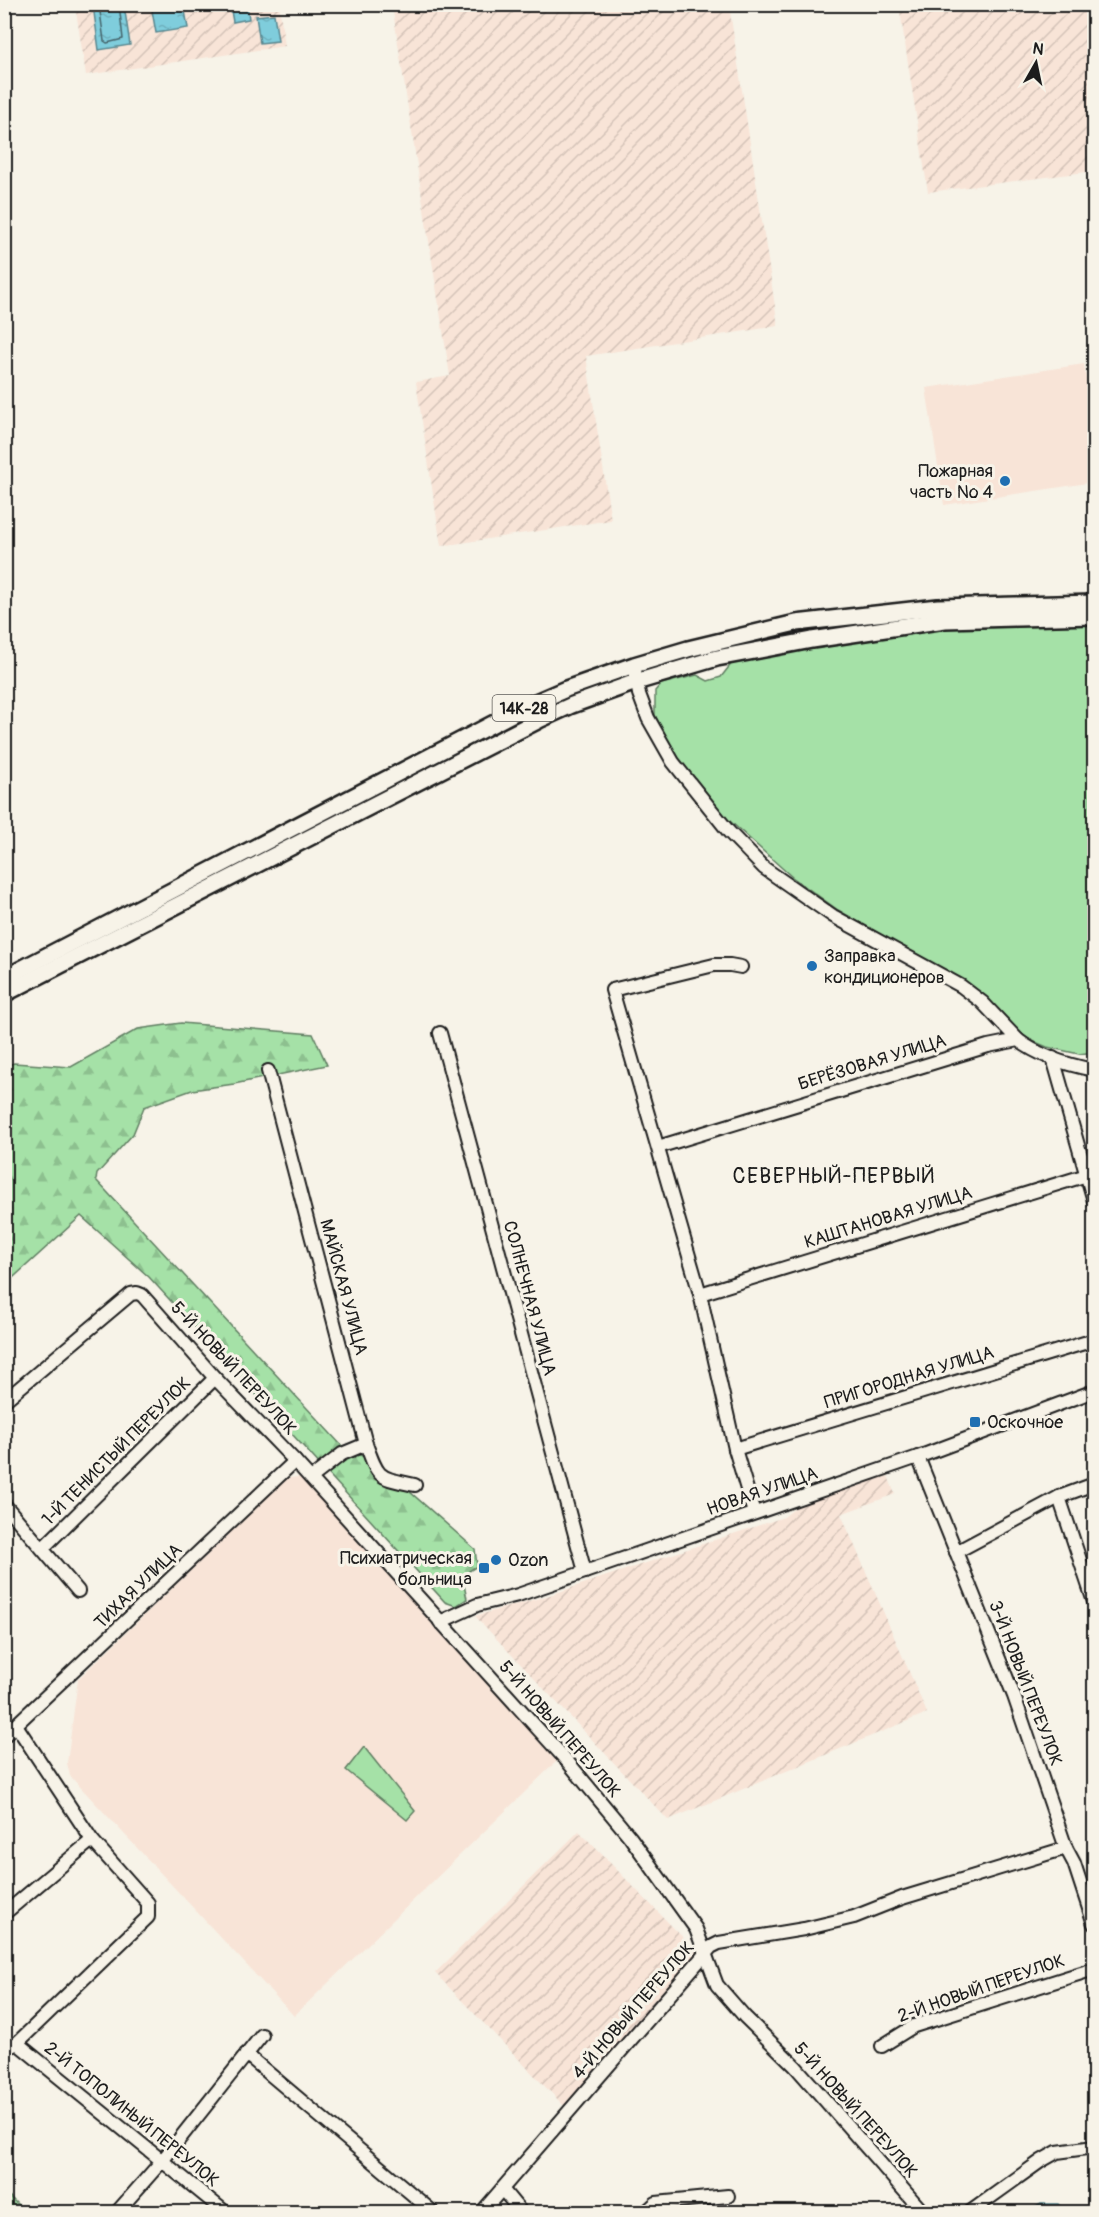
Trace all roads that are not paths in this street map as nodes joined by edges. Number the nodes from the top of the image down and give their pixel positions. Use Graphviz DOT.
graph roads {
  1 [pos="1095,603"];
  2 [pos="1095,616"];
  3 [pos="634,665"];
  4 [pos="636,682"];
  5 [pos="741,967"];
  6 [pos="4,978"];
  7 [pos="4,994"];
  8 [pos="440,1033"];
  9 [pos="1018,1040"];
  10 [pos="1053,1058"];
  11 [pos="1095,1070"];
  12 [pos="268,1071"];
  13 [pos="658,1147"];
  14 [pos="1087,1175"];
  15 [pos="1095,1201"];
  16 [pos="700,1294"];
  17 [pos="1095,1340"];
  18 [pos="215,1378"];
  19 [pos="1095,1391"];
  20 [pos="4,1401"];
  21 [pos="366,1444"];
  22 [pos="735,1449"];
  23 [pos="918,1457"];
  24 [pos="295,1461"];
  25 [pos="311,1478"];
  26 [pos="1095,1484"];
  27 [pos="415,1485"];
  28 [pos="1059,1497"];
  29 [pos="4,1504"];
  30 [pos="754,1513"];
  31 [pos="43,1548"];
  32 [pos="956,1552"];
  33 [pos="585,1572"];
  34 [pos="78,1591"];
  35 [pos="1095,1602"];
  36 [pos="440,1622"];
  37 [pos="16,1725"];
  38 [pos="4,1736"];
  39 [pos="92,1840"];
  40 [pos="1066,1848"];
  41 [pos="4,1914"];
  42 [pos="1095,1924"];
  43 [pos="704,1956"];
  44 [pos="1095,1969"];
  45 [pos="262,2035"];
  46 [pos="17,2043"];
  47 [pos="882,2046"];
  48 [pos="4,2050"];
  49 [pos="246,2054"];
  50 [pos="1095,2147"];
  51 [pos="162,2161"];
  52 [pos="502,2189"];
  53 [pos="728,2196"];
  54 [pos="117,2212"];
  55 [pos="225,2212"];
  56 [pos="433,2212"];
  57 [pos="482,2212"];
  58 [pos="521,2212"];
  59 [pos="646,2212"];
  60 [pos="923,2212"];
  61 [pos="970,2212"];
  1 -- 3 [label="main road, 14К-28"];
  2 -- 4 [label="main road, 14К-28"];
  3 -- 4 [label="street"];
  3 -- 6 [label="main road, 14К-28"];
  4 -- 7 [label="main road, 14К-28"];
  4 -- 9 [label="street"];
  5 -- 13 [label="street"];
  8 -- 33 [label="street, СОЛНЕЧНАЯ УЛИЦА"];
  9 -- 10 [label="street"];
  9 -- 13 [label="street, БЕРЁЗОВАЯ УЛИЦА"];
  10 -- 11 [label="street"];
  10 -- 14 [label="street"];
  12 -- 21 [label="street, МАЙСКАЯ УЛИЦА"];
  13 -- 16 [label="street"];
  14 -- 15 [label="street"];
  14 -- 16 [label="street, КАШТАНОВАЯ УЛИЦА"];
  16 -- 22 [label="street"];
  17 -- 22 [label="street, ПРИГОРОДНАЯ УЛИЦА"];
  18 -- 20 [label="street, 5-Й НОВЫЙ ПЕРЕУЛОК"];
  18 -- 24 [label="street, 5-Й НОВЫЙ ПЕРЕУЛОК"];
  18 -- 31 [label="street, 1-Й ТЕНИСТЫЙ ПЕРЕУЛОК"];
  19 -- 23 [label="street, НОВАЯ УЛИЦА"];
  21 -- 25 [label="street"];
  21 -- 27 [label="street, МАЙСКАЯ УЛИЦА"];
  22 -- 30 [label="street"];
  23 -- 30 [label="street, НОВАЯ УЛИЦА"];
  23 -- 32 [label="street, 3-Й НОВЫЙ ПЕРЕУЛОК"];
  24 -- 25 [label="street, 5-Й НОВЫЙ ПЕРЕУЛОК"];
  24 -- 37 [label="street, ТИХАЯ УЛИЦА"];
  25 -- 36 [label="street, 5-Й НОВЫЙ ПЕРЕУЛОК"];
  26 -- 28 [label="street"];
  28 -- 32 [label="street"];
  28 -- 35 [label="street"];
  29 -- 31 [label="street"];
  30 -- 33 [label="street, НОВАЯ УЛИЦА"];
  31 -- 34 [label="street"];
  32 -- 40 [label="street, 3-Й НОВЫЙ ПЕРЕУЛОК"];
  33 -- 36 [label="street, НОВАЯ УЛИЦА"];
  36 -- 43 [label="street, 5-Й НОВЫЙ ПЕРЕУЛОК"];
  37 -- 38 [label="street, ТИХАЯ УЛИЦА"];
  37 -- 39 [label="street"];
  39 -- 41 [label="street"];
  39 -- 46 [label="street"];
  40 -- 42 [label="street, 3-Й НОВЫЙ ПЕРЕУЛОК"];
  40 -- 43 [label="street, 4-Й НОВЫЙ ПЕРЕУЛОК"];
  43 -- 52 [label="street, 4-Й НОВЫЙ ПЕРЕУЛОК"];
  43 -- 60 [label="street, 5-Й НОВЫЙ ПЕРЕУЛОК"];
  44 -- 47 [label="street, 2-Й НОВЫЙ ПЕРЕУЛОК"];
  45 -- 49 [label="street"];
  46 -- 48 [label="street"];
  46 -- 51 [label="street, 2-Й ТОПОЛИНЫЙ ПЕРЕУЛОК"];
  49 -- 51 [label="street"];
  49 -- 56 [label="street"];
  50 -- 61 [label="street"];
  51 -- 54 [label="street"];
  51 -- 55 [label="street, 2-Й ТОПОЛИНЫЙ ПЕРЕУЛОК"];
  52 -- 57 [label="street, 4-Й НОВЫЙ ПЕРЕУЛОК"];
  52 -- 58 [label="street"];
  53 -- 59 [label="street"];
}
